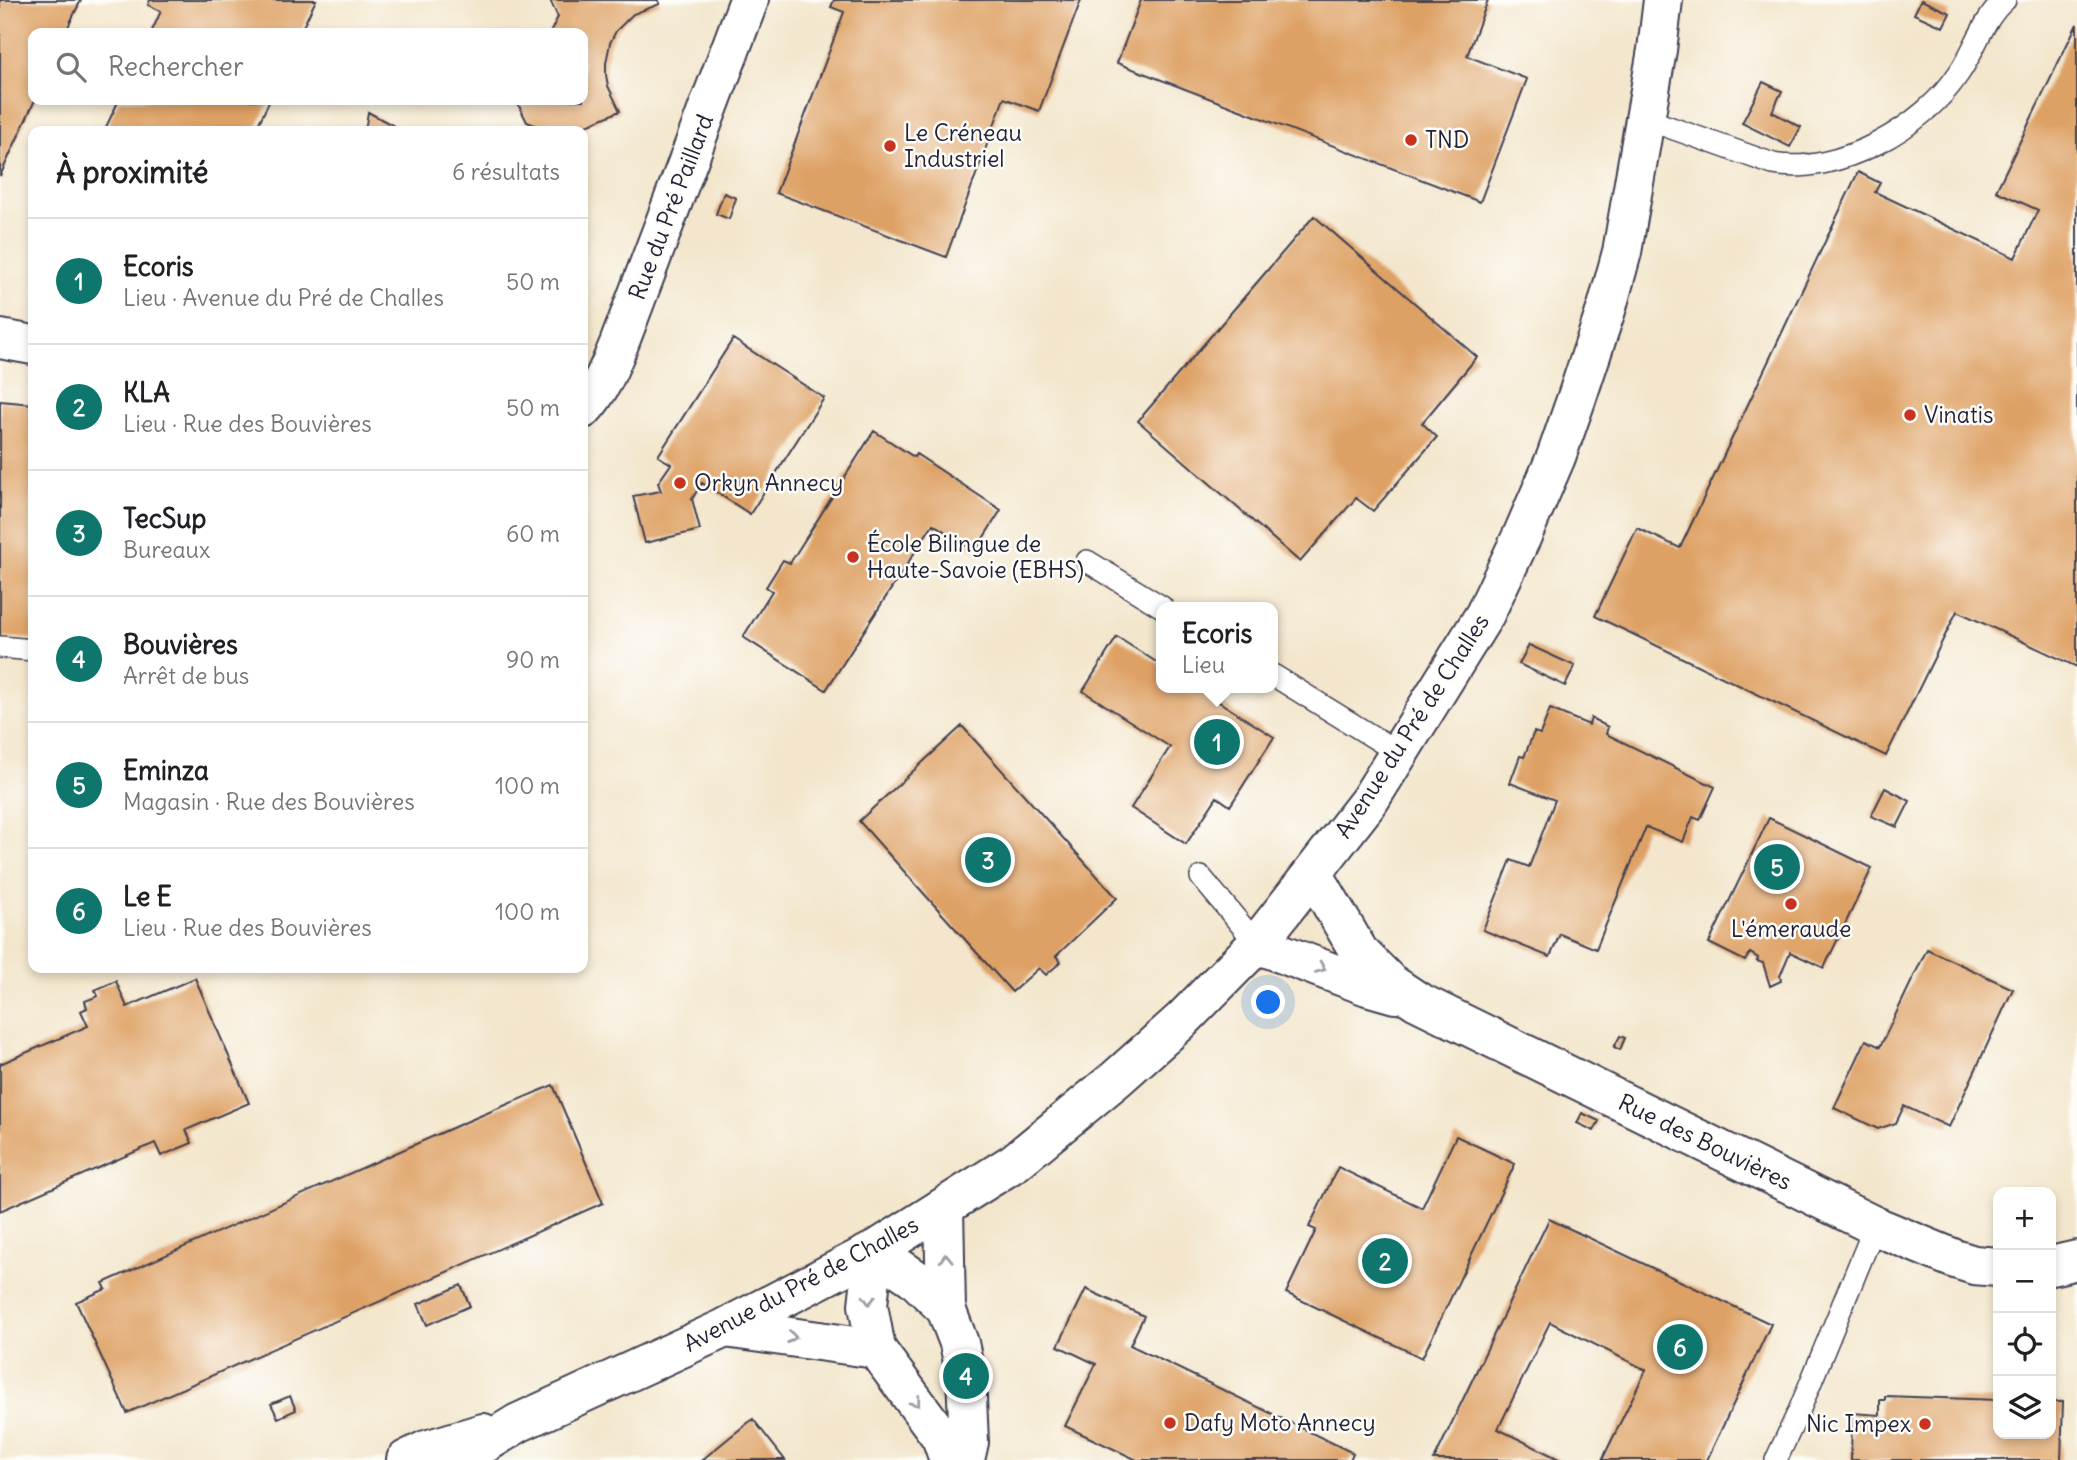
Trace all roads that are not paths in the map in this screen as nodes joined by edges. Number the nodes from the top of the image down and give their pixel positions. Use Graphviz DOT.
graph roads {
  1 [pos="749,0"];
  2 [pos="1663,0"];
  3 [pos="2005,0"];
  4 [pos="1646,119"];
  5 [pos="0,339"];
  6 [pos="28,344"];
  7 [pos="588,404"];
  8 [pos="1087,561"];
  9 [pos="1156,603"];
  10 [pos="0,647"];
  11 [pos="28,650"];
  12 [pos="1278,678"];
  13 [pos="1399,753"];
  14 [pos="1313,873"];
  15 [pos="1201,877"];
  16 [pos="1257,944"];
  17 [pos="1417,1000"];
  18 [pos="944,1207"];
  19 [pos="1875,1226"];
  20 [pos="874,1251"];
  21 [pos="2077,1261"];
  22 [pos="2056,1265"];
  23 [pos="1993,1267"];
  24 [pos="946,1309"];
  25 [pos="725,1328"];
  26 [pos="876,1349"];
  27 [pos="519,1423"];
  28 [pos="406,1460"];
  29 [pos="458,1460"];
  30 [pos="949,1460"];
  31 [pos="965,1460"];
  32 [pos="1776,1460"];
  1 -- 7 [label="street, Rue du Pré Paillard"];
  2 -- 4 [label="street, Avenue du Pré de Challes"];
  3 -- 4 [label="lane"];
  4 -- 13 [label="street, Avenue du Pré de Challes"];
  5 -- 6 [label="street"];
  8 -- 9 [label="lane"];
  10 -- 11 [label="lane"];
  12 -- 13 [label="lane"];
  13 -- 14 [label="street, Avenue du Pré de Challes"];
  14 -- 16 [label="street, Avenue du Pré de Challes"];
  14 -- 17 [label="street, Rue des Bouvières"];
  15 -- 16 [label="lane"];
  16 -- 17 [label="street, Rue des Bouvières, one-way"];
  16 -- 18 [label="street, Avenue du Pré de Challes"];
  17 -- 19 [label="street, Rue des Bouvières"];
  18 -- 20 [label="street, Avenue du Pré de Challes"];
  24 -- 18 [label="street, one-way"];
  19 -- 23 [label="street, Rue des Bouvières"];
  19 -- 32 [label="lane"];
  20 -- 24 [label="street"];
  20 -- 25 [label="street, Avenue du Pré de Challes"];
  20 -- 26 [label="street, one-way"];
  21 -- 22 [label="street"];
  24 -- 31 [label="street"];
  25 -- 26 [label="street, one-way"];
  25 -- 27 [label="street, Avenue du Pré de Challes"];
  26 -- 30 [label="street, one-way"];
  27 -- 28 [label="street, Avenue du Pré de Challes"];
  27 -- 29 [label="street, Avenue du Pré de Challes"];
}
